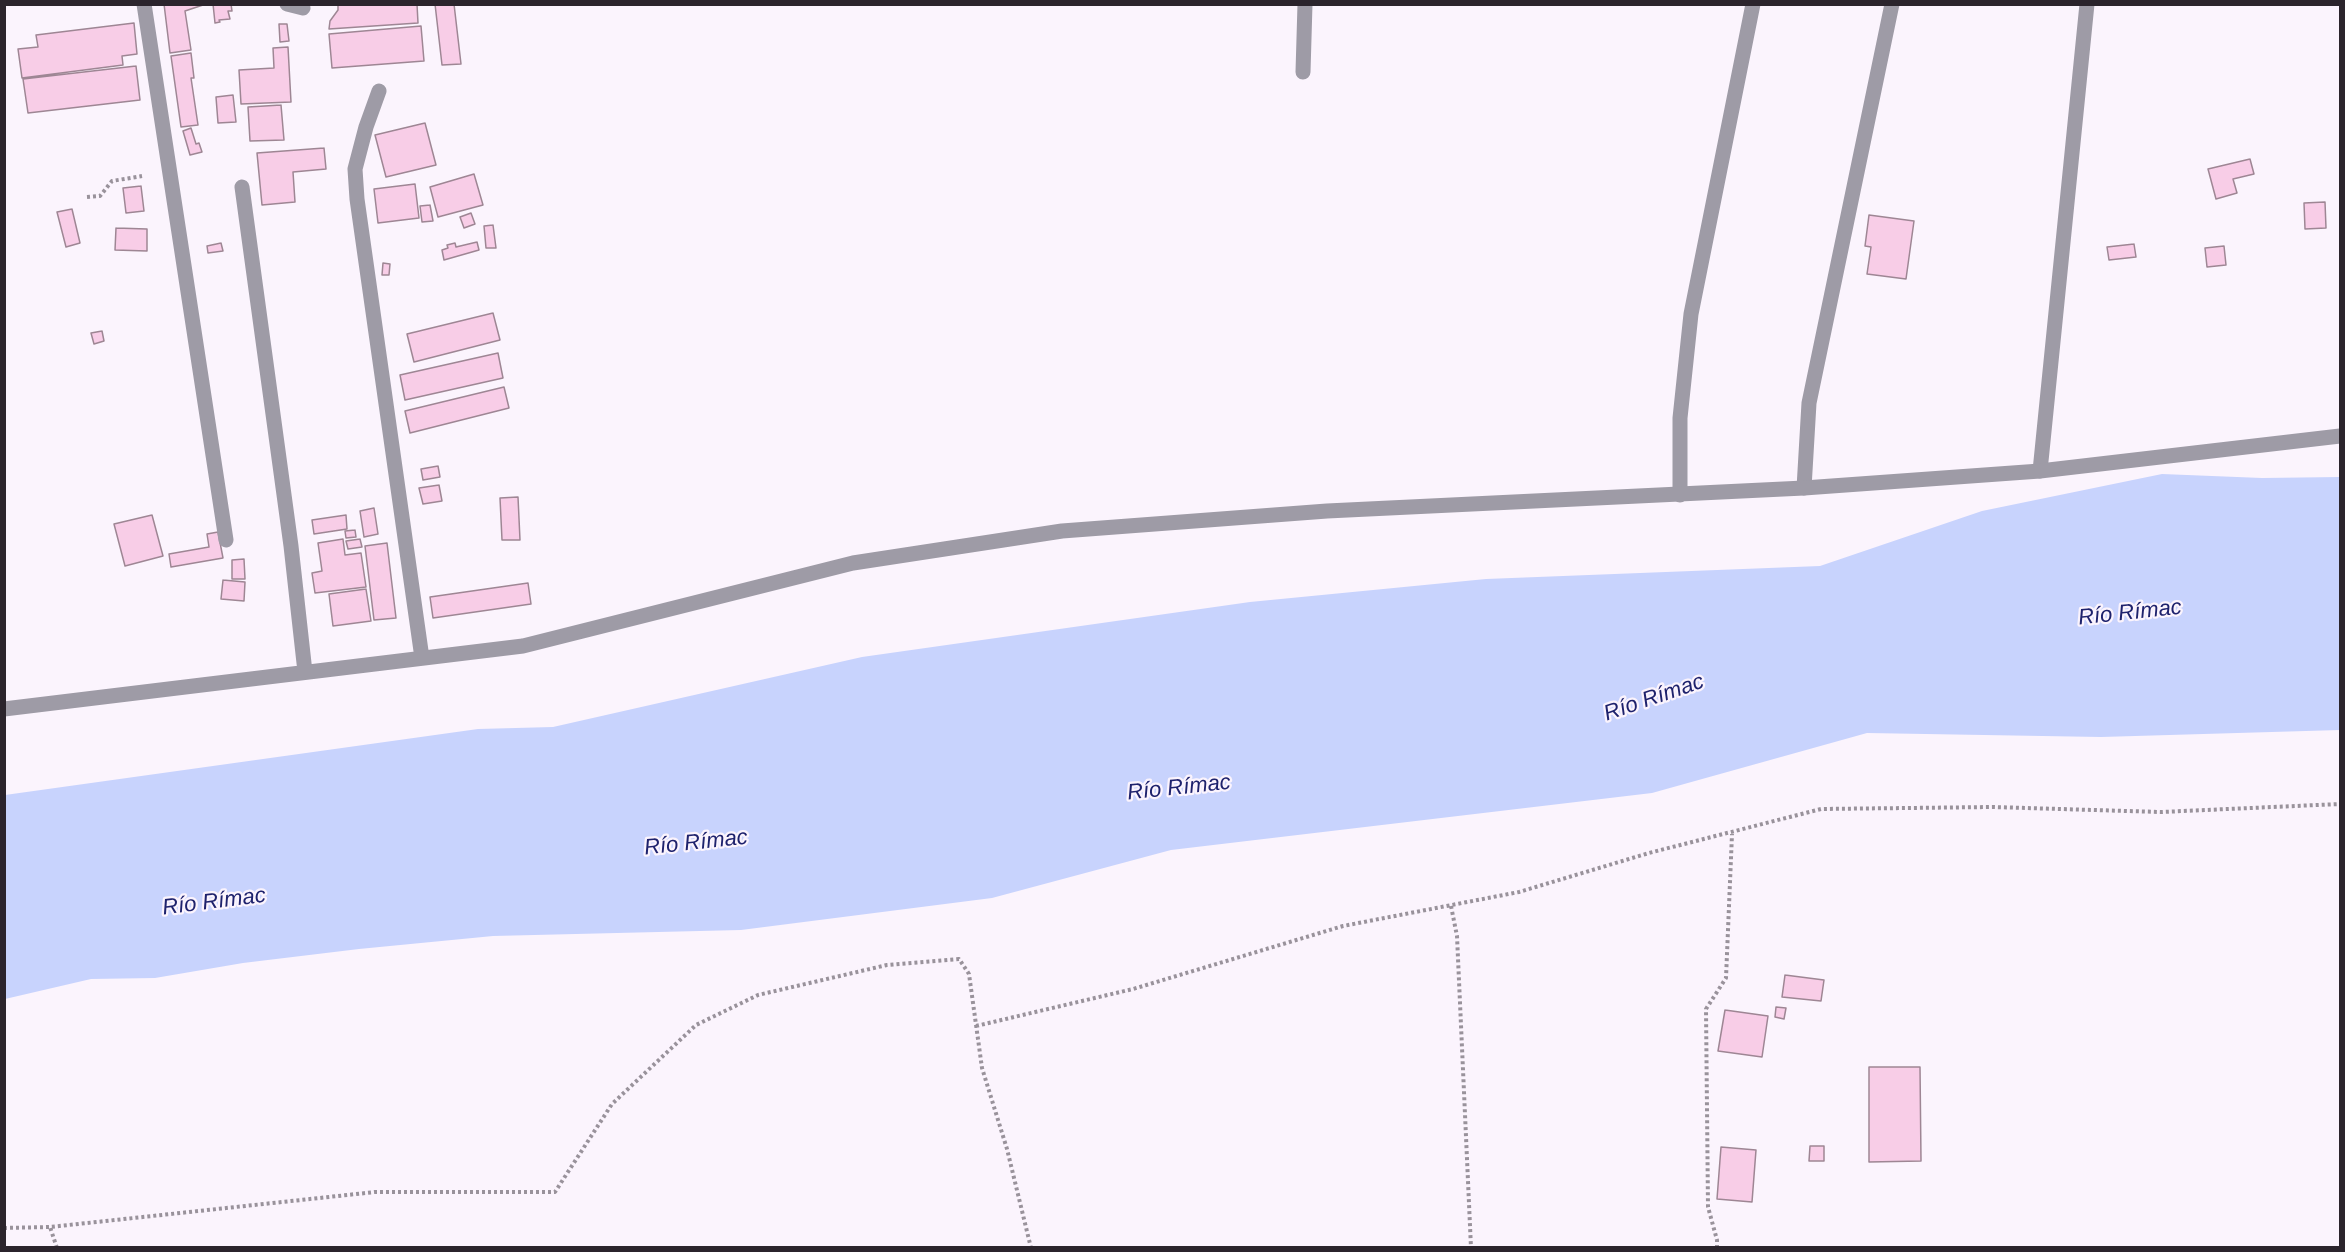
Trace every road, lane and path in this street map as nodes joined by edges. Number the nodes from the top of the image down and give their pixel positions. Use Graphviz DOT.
graph roads {
  1 [pos="144,4"];
  2 [pos="287,4"];
  3 [pos="1305,4"];
  4 [pos="1753,4"];
  5 [pos="1892,4"];
  6 [pos="2087,4"];
  7 [pos="303,8"];
  8 [pos="1303,72"];
  9 [pos="380,90"];
  10 [pos="169,171"];
  11 [pos="242,187"];
  12 [pos="87,197"];
  13 [pos="2340,436"];
  14 [pos="2040,471"];
  15 [pos="1804,488"];
  16 [pos="1680,495"];
  17 [pos="226,540"];
  18 [pos="422,658"];
  19 [pos="305,672"];
  20 [pos="4,709"];
  21 [pos="2340,804"];
  22 [pos="1732,834"];
  23 [pos="1451,906"];
  24 [pos="976,1026"];
  25 [pos="50,1227"];
  26 [pos="4,1228"];
  27 [pos="57,1248"];
  28 [pos="1031,1248"];
  29 [pos="1471,1248"];
  30 [pos="1717,1248"];
  1 -- 10 [label="street"];
  2 -- 7 [label="street"];
  3 -- 8 [label="street"];
  4 -- 16 [label="street"];
  5 -- 15 [label="street"];
  6 -- 14 [label="street"];
  9 -- 18 [label="street"];
  10 -- 12 [label="path"];
  10 -- 17 [label="street"];
  11 -- 19 [label="street"];
  13 -- 14 [label="street"];
  14 -- 15 [label="street"];
  15 -- 16 [label="street"];
  16 -- 18 [label="street"];
  18 -- 19 [label="street"];
  19 -- 20 [label="street"];
  21 -- 22 [label="path"];
  22 -- 23 [label="path"];
  22 -- 30 [label="path"];
  23 -- 24 [label="path"];
  23 -- 29 [label="path"];
  24 -- 25 [label="path"];
  24 -- 28 [label="path"];
  25 -- 26 [label="path"];
  25 -- 27 [label="path"];
}
